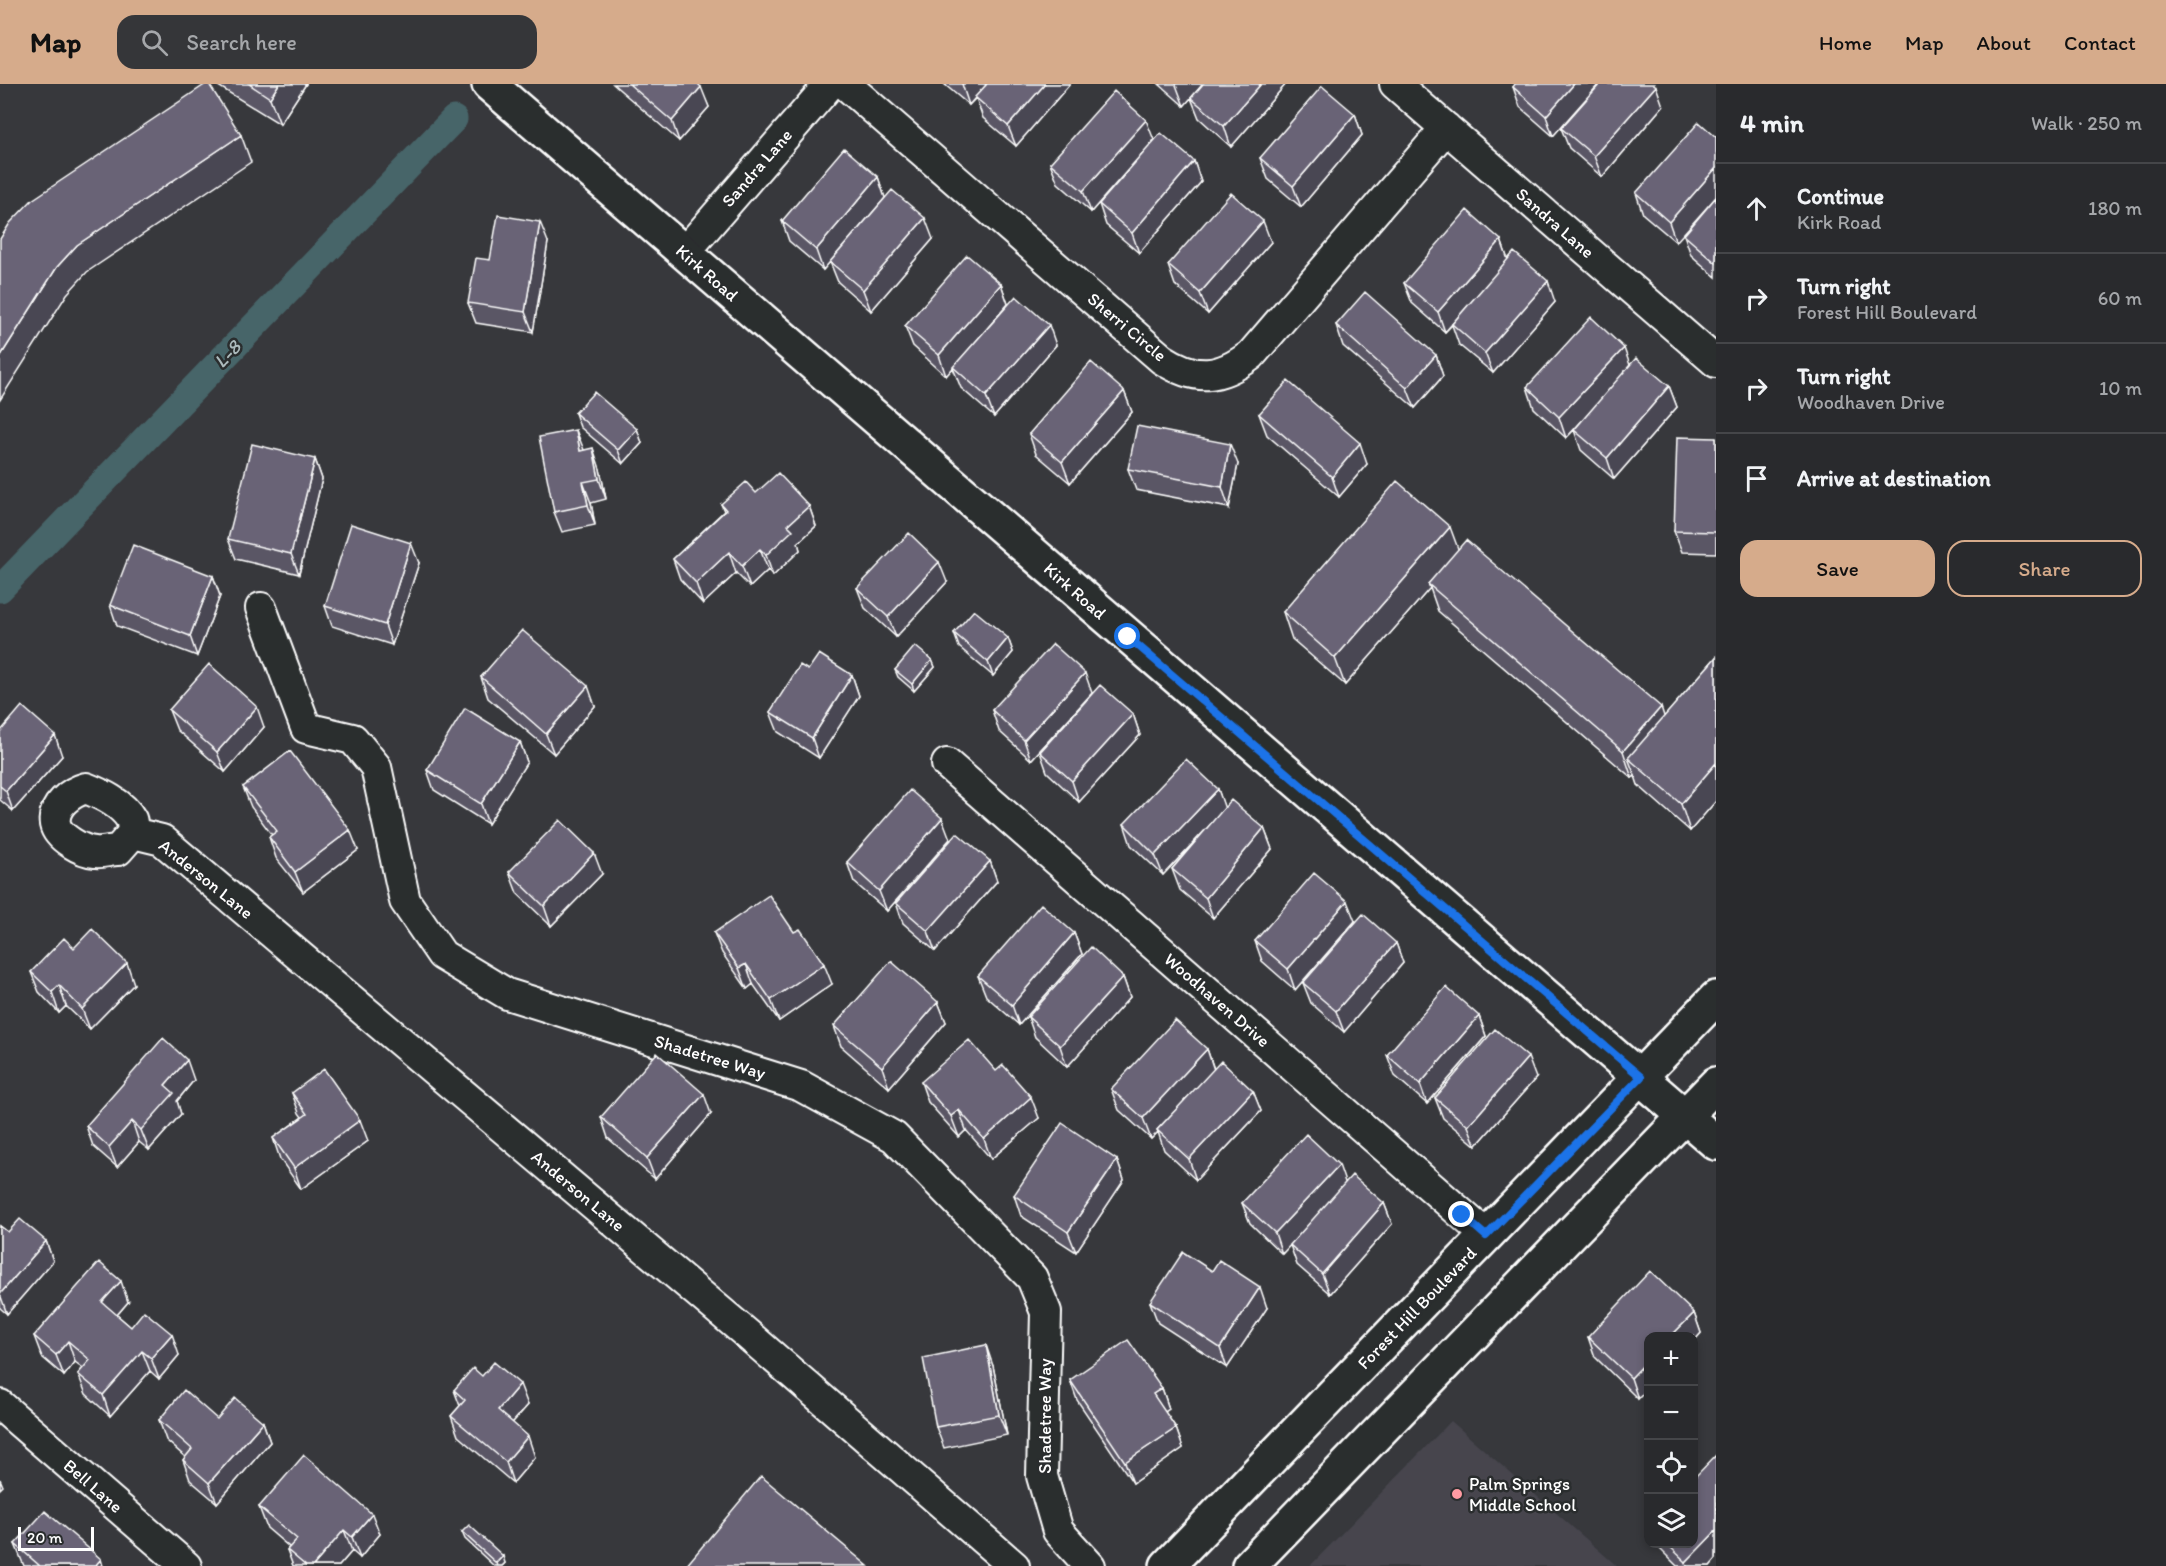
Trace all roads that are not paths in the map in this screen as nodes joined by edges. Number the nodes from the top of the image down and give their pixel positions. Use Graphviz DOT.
graph roads {
  1 [pos="489,84"];
  2 [pos="830,84"];
  3 [pos="845,84"];
  4 [pos="1395,84"];
  5 [pos="1446,128"];
  6 [pos="684,253"];
  7 [pos="1716,362"];
  8 [pos="261,608"];
  9 [pos="947,764"];
  10 [pos="133,833"];
  11 [pos="1716,998"];
  12 [pos="1641,1077"];
  13 [pos="1716,1084"];
  14 [pos="1685,1116"];
  15 [pos="1716,1143"];
  16 [pos="1486,1236"];
  17 [pos="0,1405"];
  18 [pos="186,1566"];
  19 [pos="1014,1566"];
  20 [pos="1090,1566"];
  21 [pos="1167,1566"];
  22 [pos="1249,1566"];
  1 -- 6 [label="street, Kirk Road"];
  2 -- 6 [label="street, Sandra Lane"];
  3 -- 5 [label="street, Sherri Circle"];
  4 -- 5 [label="street, Sandra Lane"];
  5 -- 7 [label="street, Sandra Lane"];
  6 -- 12 [label="street, Kirk Road"];
  8 -- 20 [label="street, Shadetree Way"];
  9 -- 16 [label="street, Woodhaven Drive"];
  10 -- 19 [label="street, Anderson Lane"];
  11 -- 12 [label="street, Forest Hill Boulevard"];
  12 -- 14 [label="street, Kirk Road"];
  12 -- 16 [label="street, Forest Hill Boulevard"];
  13 -- 14 [label="street"];
  14 -- 15 [label="street, Kirk Road"];
  14 -- 22 [label="street"];
  16 -- 21 [label="street, Forest Hill Boulevard"];
  17 -- 18 [label="street, Bell Lane"];
}
